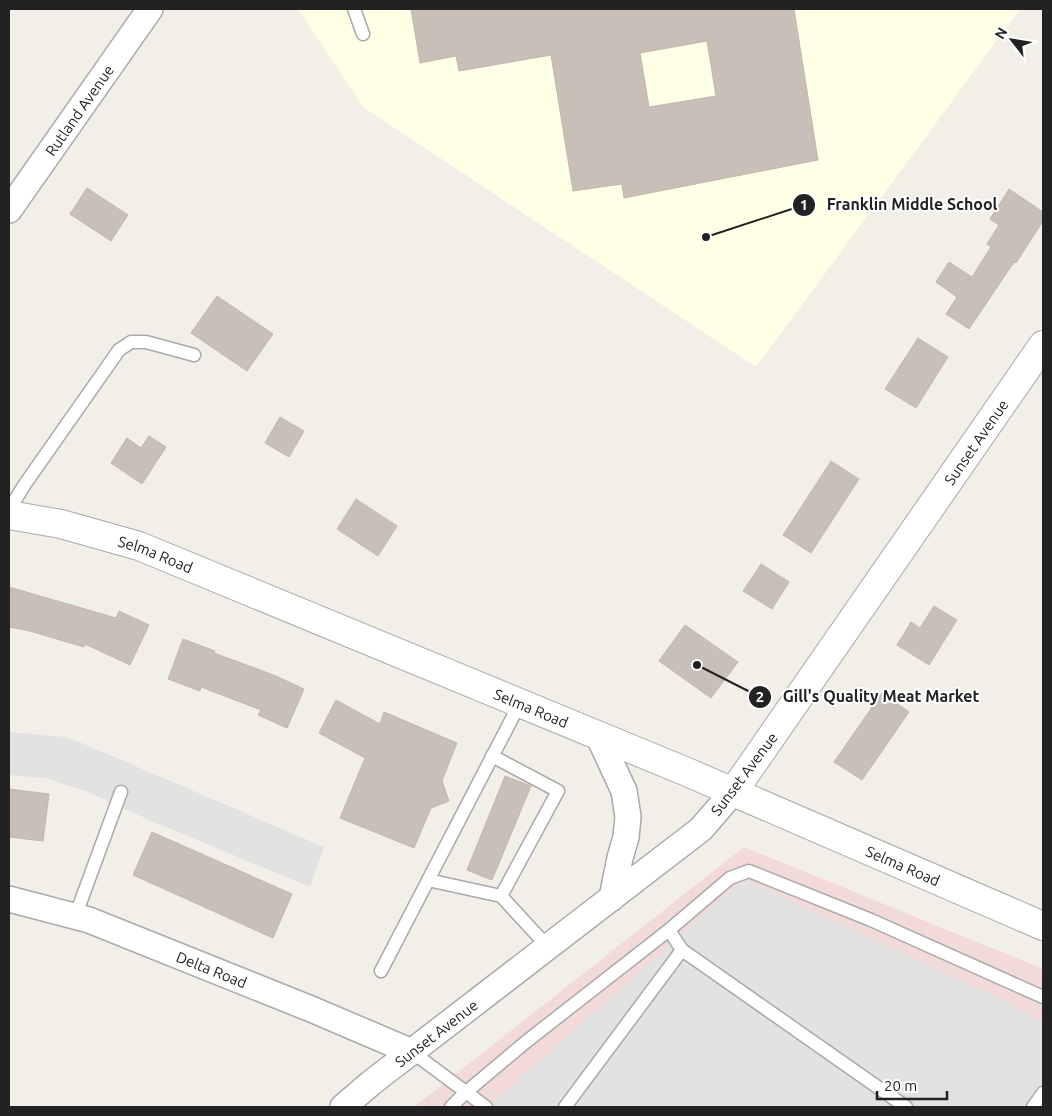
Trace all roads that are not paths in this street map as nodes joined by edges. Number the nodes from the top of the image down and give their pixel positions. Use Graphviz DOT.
graph roads {
  1 [pos="150,9"];
  2 [pos="354,9"];
  3 [pos="363,34"];
  4 [pos="9,210"];
  5 [pos="1043,345"];
  6 [pos="194,355"];
  7 [pos="9,510"];
  8 [pos="9,515"];
  9 [pos="520,703"];
  10 [pos="598,735"];
  11 [pos="492,756"];
  12 [pos="121,792"];
  13 [pos="733,792"];
  14 [pos="428,880"];
  15 [pos="501,896"];
  16 [pos="612,898"];
  17 [pos="9,899"];
  18 [pos="75,917"];
  19 [pos="1043,926"];
  20 [pos="669,930"];
  21 [pos="548,947"];
  22 [pos="682,950"];
  23 [pos="381,971"];
  24 [pos="1043,997"];
  25 [pos="412,1052"];
  26 [pos="465,1093"];
  27 [pos="1043,1094"];
  28 [pos="343,1107"];
  29 [pos="451,1107"];
  30 [pos="486,1107"];
  31 [pos="565,1107"];
  32 [pos="906,1107"];
  33 [pos="1033,1107"];
  1 -- 4 [label="street, Rutland Avenue"];
  2 -- 3 [label="lane"];
  5 -- 13 [label="street, Sunset Avenue"];
  6 -- 7 [label="lane"];
  8 -- 9 [label="street, Selma Road"];
  9 -- 10 [label="street, Selma Road"];
  9 -- 11 [label="lane"];
  10 -- 13 [label="street, Selma Road"];
  10 -- 16 [label="street"];
  11 -- 14 [label="lane"];
  11 -- 15 [label="lane"];
  12 -- 18 [label="lane"];
  13 -- 16 [label="street, Sunset Avenue"];
  13 -- 19 [label="street, Selma Road"];
  14 -- 15 [label="lane"];
  14 -- 23 [label="lane"];
  15 -- 21 [label="lane"];
  16 -- 21 [label="street, Sunset Avenue"];
  17 -- 18 [label="street, Delta Road"];
  18 -- 25 [label="street, Delta Road"];
  20 -- 22 [label="lane"];
  20 -- 24 [label="lane"];
  20 -- 26 [label="lane"];
  21 -- 25 [label="street, Sunset Avenue"];
  22 -- 31 [label="lane"];
  22 -- 32 [label="lane"];
  25 -- 26 [label="lane"];
  25 -- 28 [label="street, Sunset Avenue"];
  26 -- 29 [label="lane"];
  26 -- 30 [label="lane"];
  27 -- 33 [label="lane"];
}
